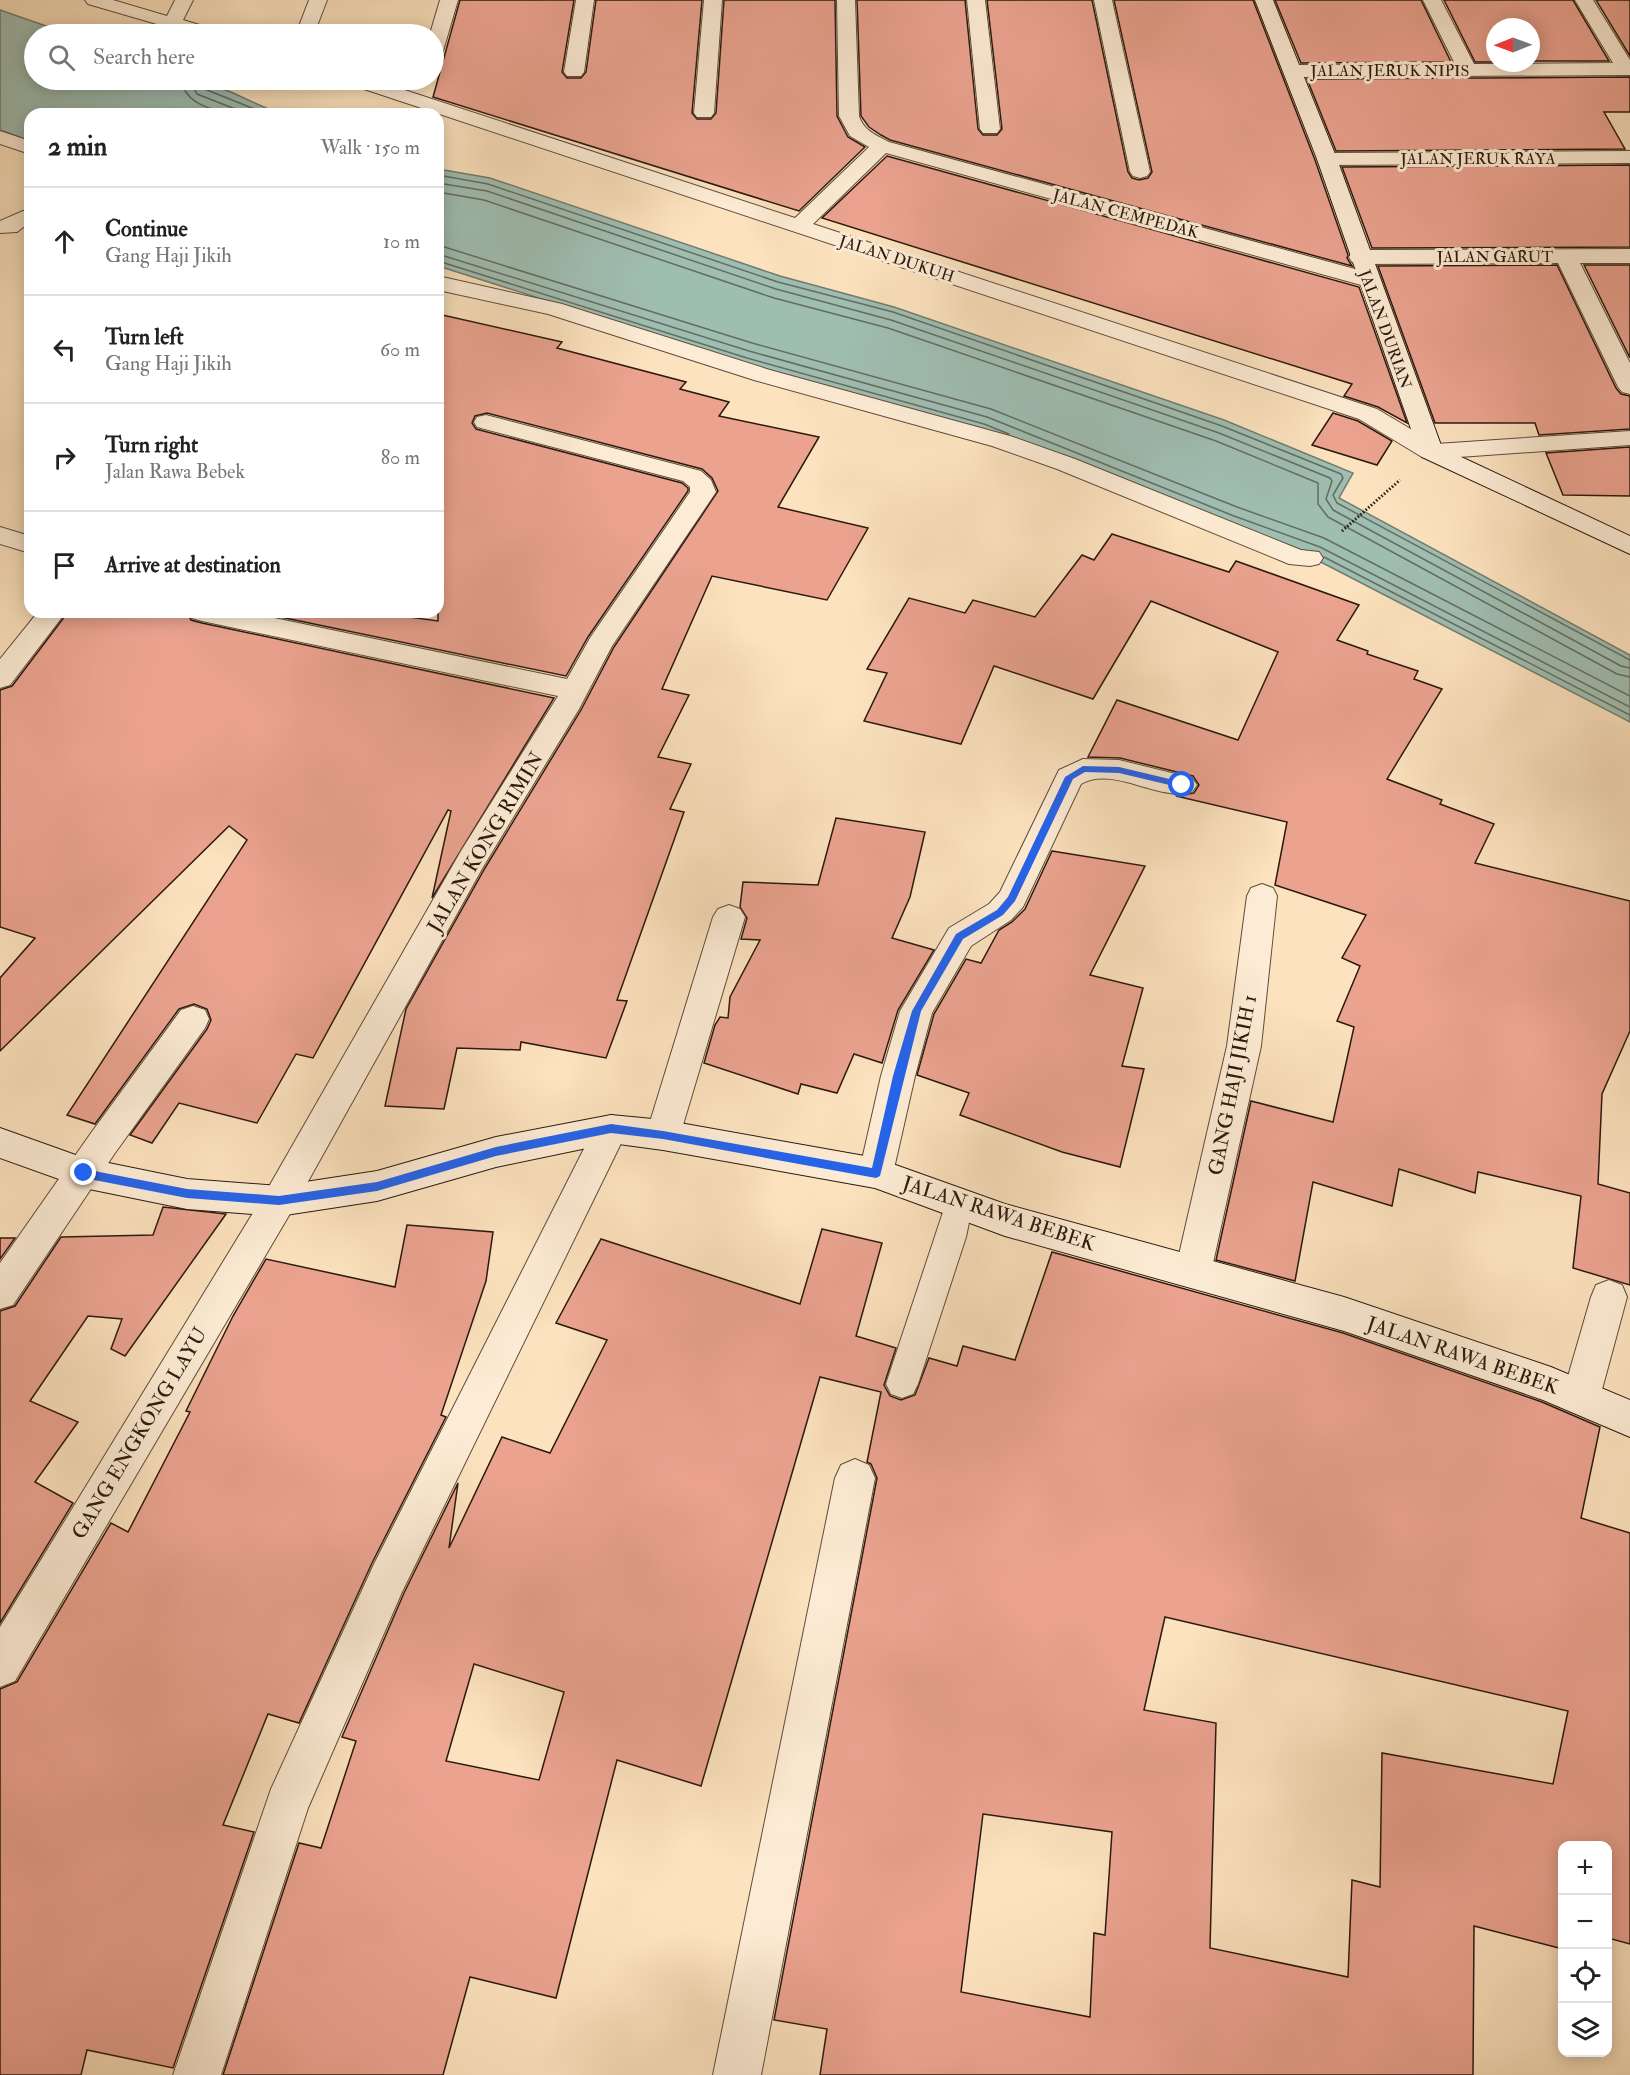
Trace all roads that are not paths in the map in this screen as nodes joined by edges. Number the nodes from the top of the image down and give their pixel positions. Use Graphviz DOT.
graph roads {
  1 [pos="94,0"];
  2 [pos="184,0"];
  3 [pos="318,0"];
  4 [pos="449,0"];
  5 [pos="585,0"];
  6 [pos="713,0"];
  7 [pos="846,0"];
  8 [pos="976,0"];
  9 [pos="1103,0"];
  10 [pos="1264,0"];
  11 [pos="1432,0"];
  12 [pos="1584,0"];
  13 [pos="172,24"];
  14 [pos="309,24"];
  15 [pos="442,24"];
  16 [pos="1628,69"];
  17 [pos="1467,70"];
  18 [pos="1294,71"];
  19 [pos="574,72"];
  20 [pos="386,90"];
  21 [pos="422,90"];
  22 [pos="419,101"];
  23 [pos="441,108"];
  24 [pos="444,109"];
  25 [pos="704,113"];
  26 [pos="990,129"];
  27 [pos="0,137"];
  28 [pos="24,146"];
  29 [pos="882,146"];
  30 [pos="1630,157"];
  31 [pos="1327,159"];
  32 [pos="1140,172"];
  33 [pos="22,217"];
  34 [pos="800,225"];
  35 [pos="0,226"];
  36 [pos="1566,256"];
  37 [pos="1630,256"];
  38 [pos="1360,257"];
  39 [pos="1369,280"];
  40 [pos="444,285"];
  41 [pos="1630,387"];
  42 [pos="486,422"];
  43 [pos="1630,438"];
  44 [pos="1431,452"];
  45 [pos="0,535"];
  46 [pos="24,543"];
  47 [pos="1630,546"];
  48 [pos="1310,558"];
  49 [pos="48,618"];
  50 [pos="231,618"];
  51 [pos="0,678"];
  52 [pos="574,690"];
  53 [pos="1182,785"];
  54 [pos="1262,896"];
  55 [pos="729,917"];
  56 [pos="193,1019"];
  57 [pos="611,1129"];
  58 [pos="663,1135"];
  59 [pos="0,1143"];
  60 [pos="84,1173"];
  61 [pos="876,1173"];
  62 [pos="279,1201"];
  63 [pos="959,1203"];
  64 [pos="1193,1272"];
  65 [pos="0,1293"];
  66 [pos="1609,1296"];
  67 [pos="902,1384"];
  68 [pos="1581,1397"];
  69 [pos="1630,1419"];
  70 [pos="855,1478"];
  71 [pos="0,1666"];
  72 [pos="197,2075"];
  73 [pos="737,2075"];
  1 -- 13 [label="street"];
  2 -- 13 [label="street"];
  3 -- 14 [label="street"];
  4 -- 15 [label="street"];
  5 -- 19 [label="street"];
  6 -- 25 [label="street"];
  7 -- 29 [label="street, JALAN CEMPEDAK"];
  8 -- 26 [label="street"];
  9 -- 32 [label="street"];
  10 -- 18 [label="street, JALAN DURIAN"];
  11 -- 17 [label="street"];
  12 -- 16 [label="street"];
  16 -- 17 [label="street, JALAN JERUK NIPIS"];
  17 -- 18 [label="street, JALAN JERUK NIPIS"];
  18 -- 31 [label="street, JALAN DURIAN"];
  20 -- 22 [label="street, JALAN DUKUH"];
  21 -- 22 [label="street"];
  22 -- 23 [label="street, JALAN DUKUH"];
  24 -- 34 [label="street, JALAN DUKUH"];
  27 -- 28 [label="street"];
  29 -- 34 [label="street"];
  29 -- 39 [label="street, JALAN CEMPEDAK"];
  30 -- 31 [label="street, JALAN JERUK RAYA"];
  31 -- 38 [label="street, JALAN DURIAN"];
  33 -- 35 [label="street"];
  34 -- 44 [label="street, JALAN DUKUH"];
  36 -- 37 [label="street, JALAN GARUT"];
  36 -- 38 [label="street, JALAN GARUT"];
  36 -- 41 [label="street"];
  38 -- 39 [label="street, JALAN DURIAN"];
  39 -- 44 [label="street, JALAN DURIAN"];
  40 -- 48 [label="street"];
  42 -- 52 [label="street, JALAN KONG RIMIN"];
  43 -- 44 [label="street"];
  44 -- 47 [label="street"];
  45 -- 46 [label="street"];
  49 -- 51 [label="street"];
  50 -- 52 [label="street"];
  52 -- 62 [label="street, JALAN KONG RIMIN"];
  53 -- 61 [label="street"];
  54 -- 64 [label="street, GANG HAJI JIKIH 1"];
  55 -- 58 [label="street"];
  56 -- 60 [label="street"];
  57 -- 58 [label="street, JALAN RAWA BEBEK"];
  57 -- 62 [label="street, JALAN RAWA BEBEK"];
  57 -- 72 [label="street"];
  58 -- 61 [label="street, JALAN RAWA BEBEK"];
  59 -- 60 [label="street, JALAN RAWA BEBEK"];
  60 -- 62 [label="street, JALAN RAWA BEBEK"];
  60 -- 65 [label="street"];
  61 -- 63 [label="street, JALAN RAWA BEBEK"];
  62 -- 71 [label="street, GANG ENGKONG LAYU"];
  63 -- 64 [label="street, JALAN RAWA BEBEK"];
  63 -- 67 [label="lane"];
  64 -- 68 [label="street, JALAN RAWA BEBEK"];
  66 -- 68 [label="street"];
  68 -- 69 [label="street, JALAN RAWA BEBEK"];
  70 -- 73 [label="street"];
}
